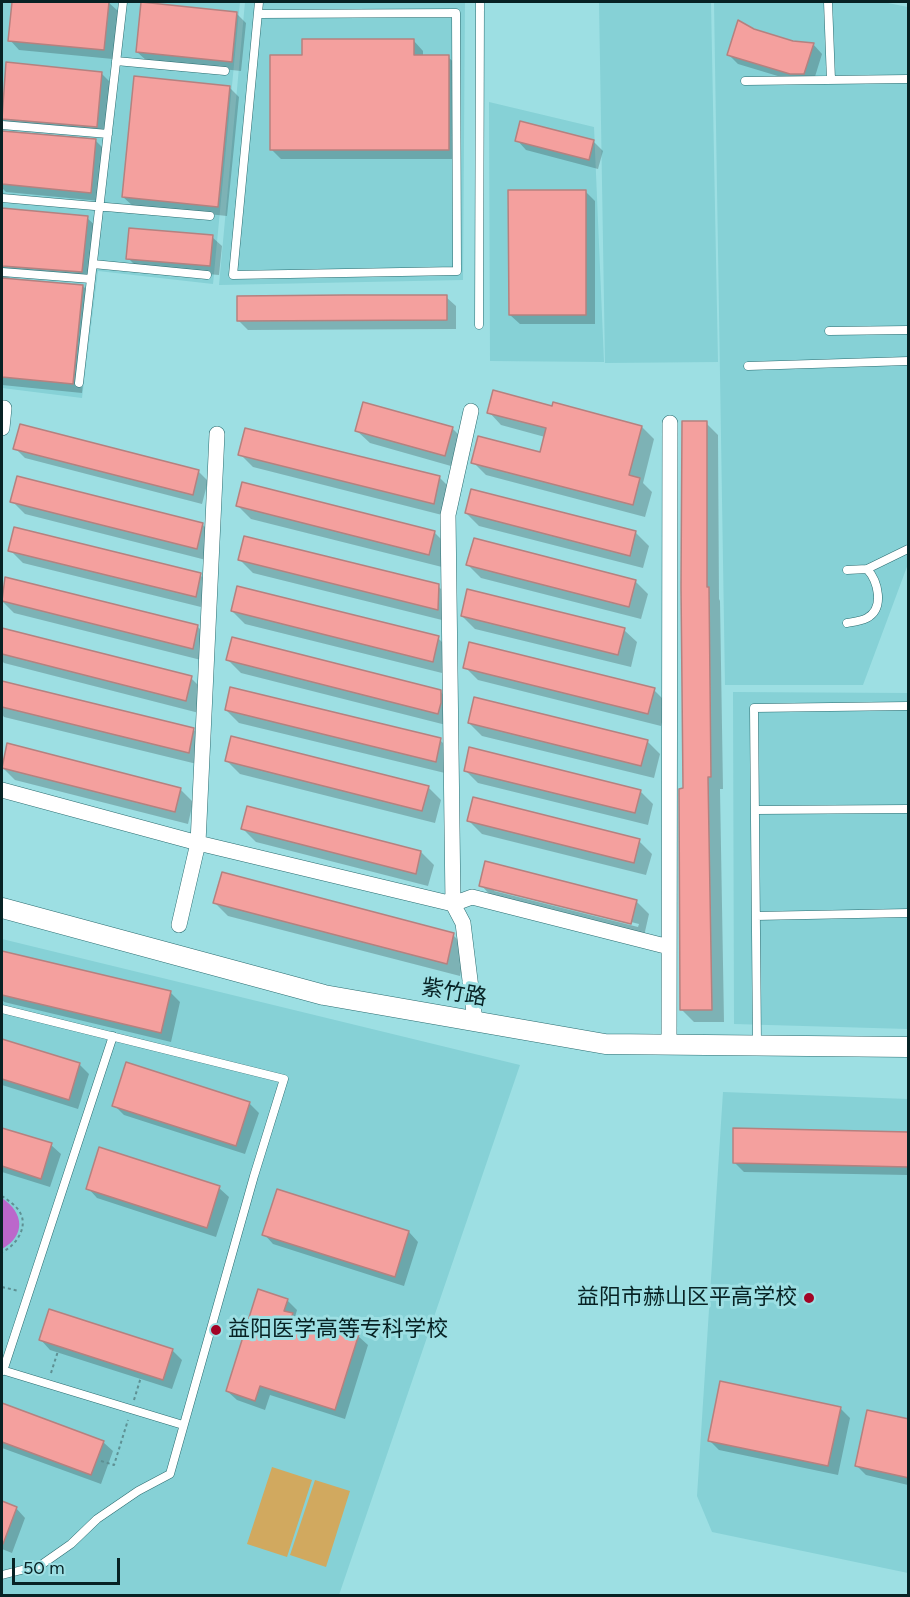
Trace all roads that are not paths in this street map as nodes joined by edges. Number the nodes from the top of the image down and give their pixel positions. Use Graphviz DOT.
graph roads {
  1 [pos="123,2"];
  2 [pos="259,2"];
  3 [pos="480,2"];
  4 [pos="828,2"];
  5 [pos="258,14"];
  6 [pos="116,61"];
  7 [pos="225,71"];
  8 [pos="831,80"];
  9 [pos="909,80"];
  10 [pos="745,81"];
  11 [pos="2,125"];
  12 [pos="108,134"];
  13 [pos="2,198"];
  14 [pos="100,207"];
  15 [pos="210,216"];
  16 [pos="93,264"];
  17 [pos="2,272"];
  18 [pos="207,275"];
  19 [pos="91,279"];
  20 [pos="479,325"];
  21 [pos="909,330"];
  22 [pos="829,331"];
  23 [pos="909,361"];
  24 [pos="748,366"];
  25 [pos="79,383"];
  26 [pos="2,408"];
  27 [pos="471,411"];
  28 [pos="670,423"];
  29 [pos="2,428"];
  30 [pos="217,434"];
  31 [pos="909,549"];
  32 [pos="867,569"];
  33 [pos="847,570"];
  34 [pos="847,623"];
  35 [pos="909,706"];
  36 [pos="2,790"];
  37 [pos="909,809"];
  38 [pos="755,810"];
  39 [pos="198,843"];
  40 [pos="453,904"];
  41 [pos="2,908"];
  42 [pos="909,913"];
  43 [pos="756,916"];
  44 [pos="179,925"];
  45 [pos="669,947"];
  46 [pos="2,1009"];
  47 [pos="475,1021"];
  48 [pos="113,1036"];
  49 [pos="669,1045"];
  50 [pos="757,1046"];
  51 [pos="909,1047"];
  52 [pos="2,1370"];
  53 [pos="183,1425"];
  54 [pos="2,1575"];
  1 -- 6 [label="lane"];
  2 -- 5 [label="lane"];
  3 -- 20 [label="lane"];
  4 -- 8 [label="lane"];
  5 -- 5 [label="lane"];
  6 -- 7 [label="lane"];
  6 -- 12 [label="lane"];
  8 -- 9 [label="lane"];
  8 -- 10 [label="lane"];
  11 -- 12 [label="lane"];
  12 -- 14 [label="lane"];
  13 -- 14 [label="lane"];
  14 -- 15 [label="lane"];
  14 -- 16 [label="lane"];
  16 -- 18 [label="lane"];
  16 -- 19 [label="lane"];
  17 -- 19 [label="lane"];
  19 -- 25 [label="lane"];
  21 -- 22 [label="lane"];
  23 -- 24 [label="lane"];
  26 -- 29 [label="street"];
  27 -- 40 [label="street"];
  28 -- 45 [label="street"];
  30 -- 39 [label="street"];
  31 -- 32 [label="lane"];
  32 -- 33 [label="lane"];
  32 -- 34 [label="lane"];
  35 -- 38 [label="lane"];
  36 -- 39 [label="street"];
  37 -- 38 [label="lane"];
  38 -- 43 [label="lane"];
  39 -- 40 [label="street"];
  39 -- 44 [label="street"];
  40 -- 45 [label="street"];
  40 -- 47 [label="street"];
  41 -- 47 [label="street, 紫竹路"];
  42 -- 43 [label="lane"];
  43 -- 50 [label="lane"];
  45 -- 49 [label="street"];
  46 -- 48 [label="lane"];
  47 -- 49 [label="street, 紫竹路"];
  48 -- 52 [label="lane"];
  48 -- 53 [label="lane"];
  49 -- 50 [label="street, 紫竹路"];
  50 -- 51 [label="street, 紫竹路"];
  52 -- 53 [label="lane"];
  53 -- 54 [label="lane"];
}
